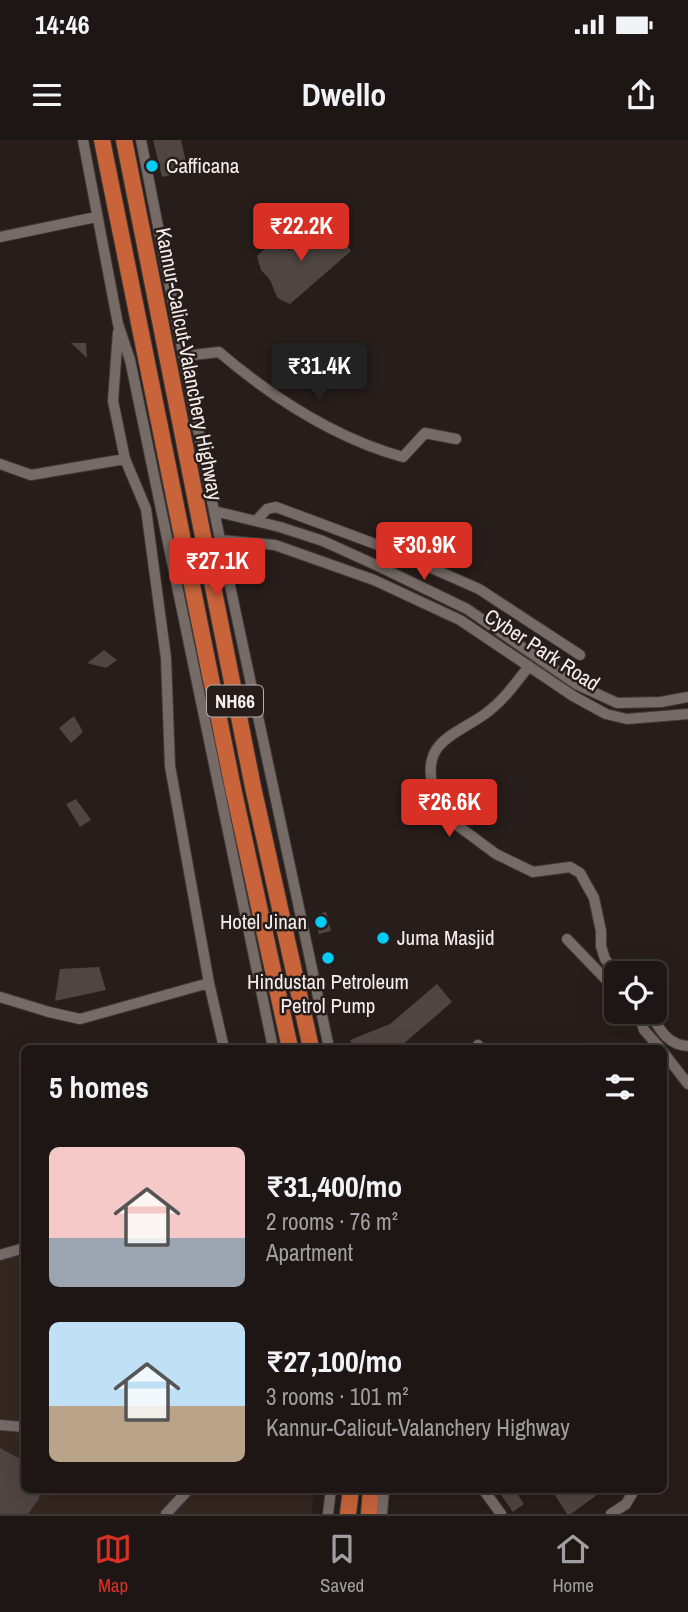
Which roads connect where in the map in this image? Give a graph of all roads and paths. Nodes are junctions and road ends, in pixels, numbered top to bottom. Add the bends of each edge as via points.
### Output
1 (83, 140) edge
2 (102, 140) edge
3 (124, 140) edge
4 (141, 140) edge
5 (96, 217) junction
6 (0, 237) edge
7 (118, 324) junction
8 (184, 356) junction
9 (456, 439) dead end
10 (125, 459) junction
11 (0, 464) edge
12 (214, 512) junction
13 (256, 521) junction
14 (221, 540) junction
15 (580, 655) dead end
16 (529, 666) junction
17 (688, 697) edge
18 (688, 714) edge
19 (567, 939) dead end
20 (607, 961) edge
21 (604, 968) edge
22 (209, 983) junction
23 (0, 997) edge
24 (641, 1024) edge
25 (657, 1024) edge
26 (222, 1045) edge
27 (272, 1045) edge
28 (289, 1045) edge
29 (310, 1045) edge
30 (328, 1045) edge
31 (658, 1045) edge
32 (688, 1046) edge
33 (667, 1057) edge
34 (688, 1084) edge
35 (21, 1249) edge
36 (0, 1255) edge
37 (0, 1425) edge
38 (21, 1427) edge
39 (185, 1493) edge
40 (331, 1493) edge
41 (351, 1493) edge
42 (371, 1493) edge
43 (384, 1493) edge
44 (486, 1493) edge
45 (633, 1493) edge
46 (166, 1514) edge
47 (328, 1514) edge
48 (348, 1514) edge
49 (369, 1514) edge
50 (382, 1514) edge
51 (501, 1514) edge
52 (611, 1514) edge

1 - 5 street
2 - 28 highway, Kannur-Calicut-Valanchery Highway / NH66
3 - 29 highway, Kannur-Calicut-Valanchery Highway / NH66 via 253,787
4 - 8 street
5 - 6 street
5 - 7 street
7 - 10 street via 113,401
7 - 27 street via 130,360
8 - 9 street via 219,352 259,386 376,450 403,457 425,433
8 - 12 street
10 - 11 street via 31,475
10 - 22 street via 146,509 166,658 170,766
12 - 13 street
12 - 14 street
13 - 15 street via 267,509 276,507 386,548 479,589
13 - 17 street via 323,541 467,609 576,684 617,703
14 - 16 street, Cyber Park Road via 275,545 374,580 460,620
14 - 30 street
16 - 18 street, Cyber Park Road via 606,714 627,719
16 - 20 street via 487,713 443,741 432,755 429,770 436,804 442,814 496,854 533,872 570,867 580,873 594,898
19 - 21 street
22 - 23 street via 80,1019
22 - 26 street
24 - 31 street
25 - 32 street via 675,1044
33 - 34 street
35 - 36 street
37 - 38 street
39 - 46 street
40 - 47 street
41 - 48 highway
42 - 49 highway
43 - 50 street
44 - 51 street
45 - 52 street

